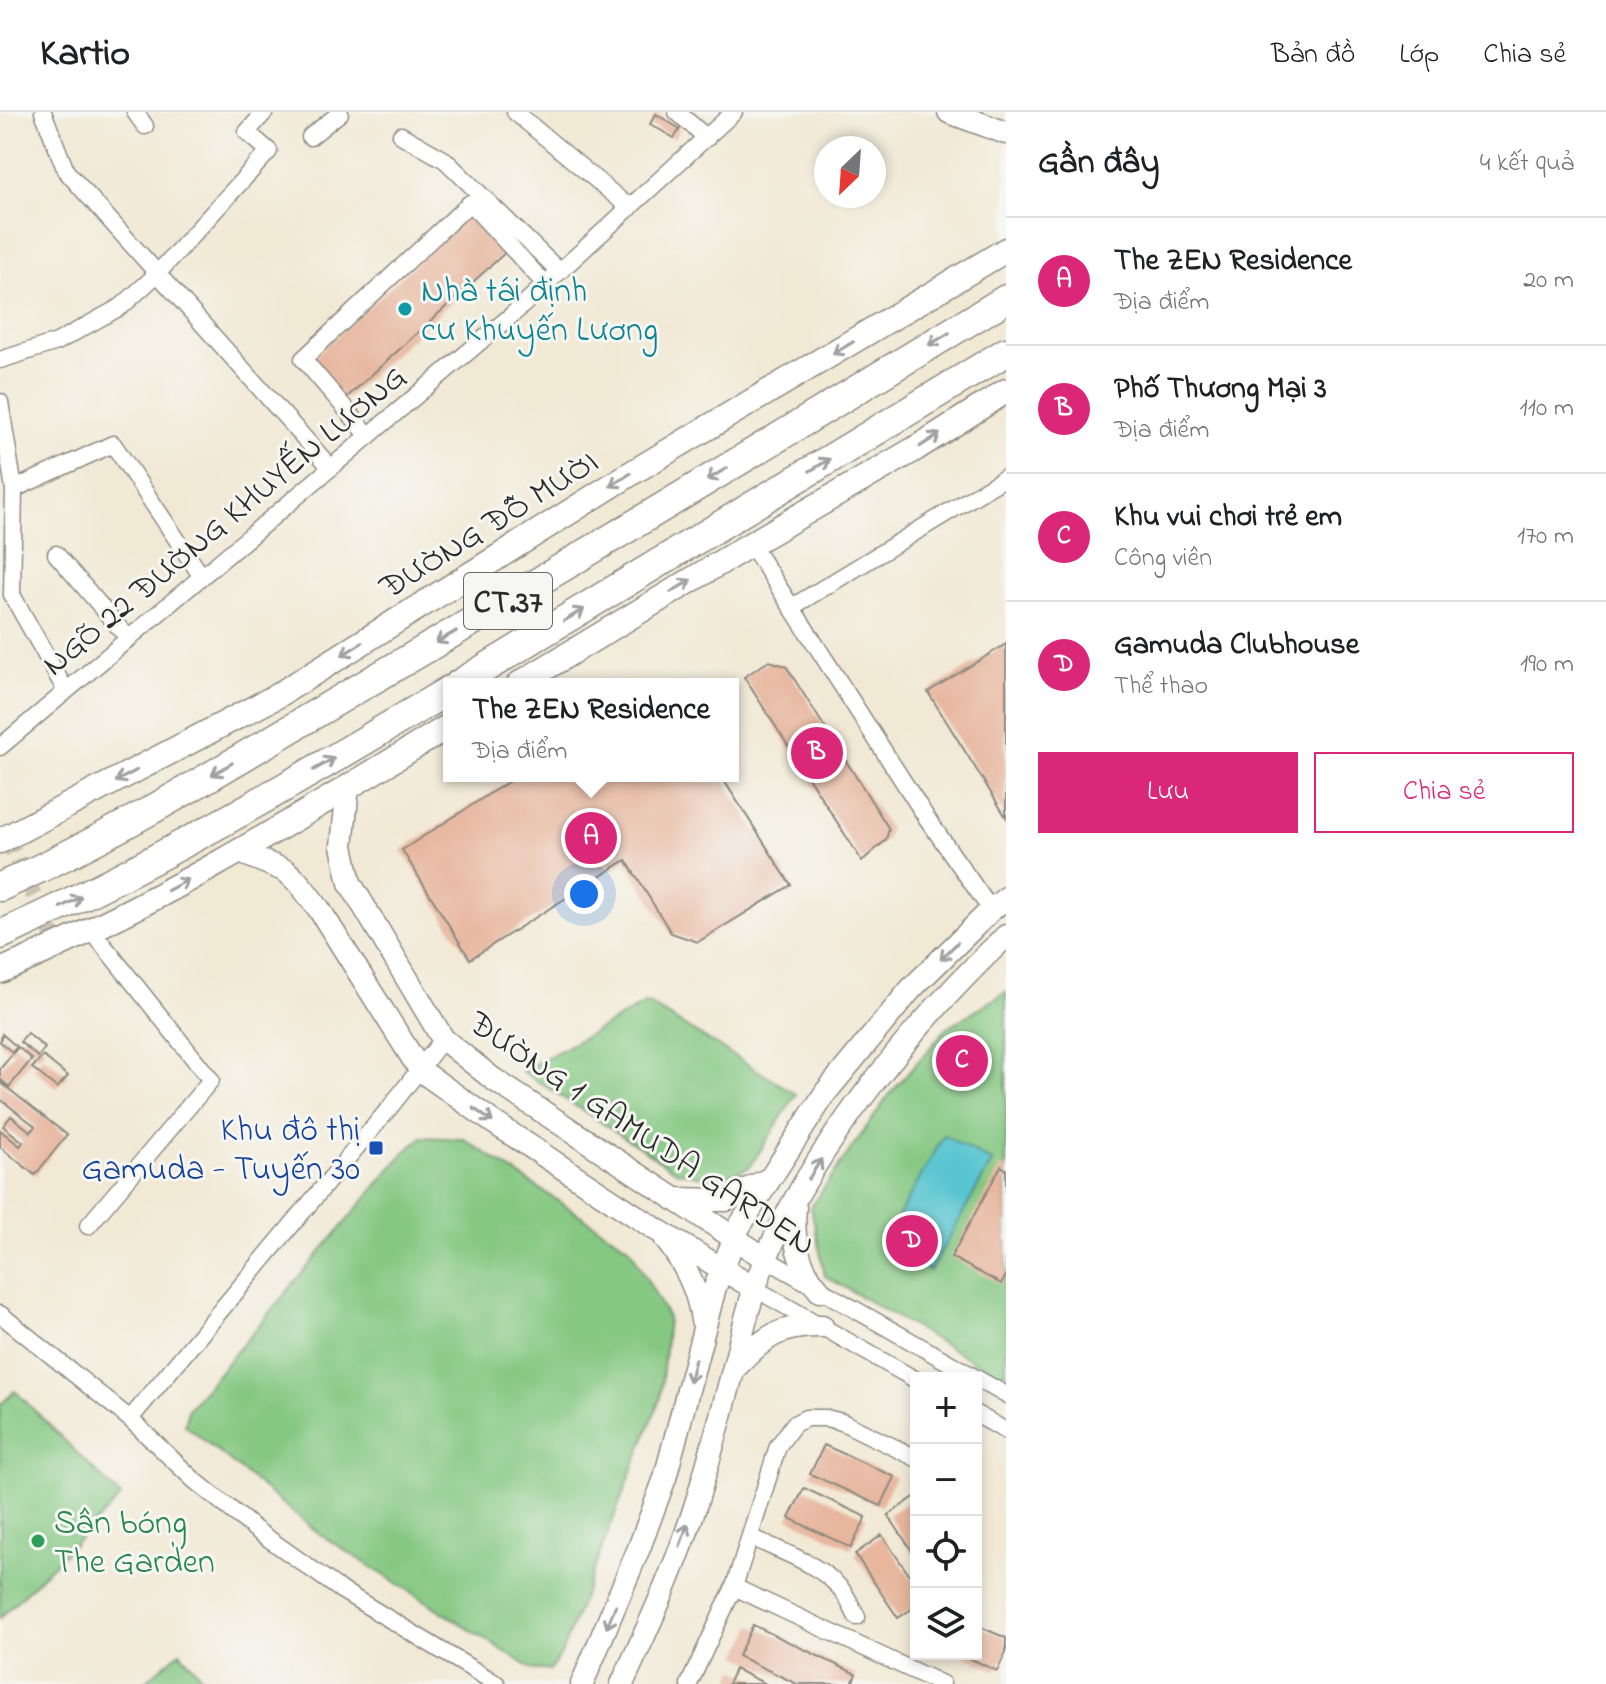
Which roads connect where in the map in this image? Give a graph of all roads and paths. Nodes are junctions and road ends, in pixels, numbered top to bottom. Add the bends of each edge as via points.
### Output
1 (43, 112) edge
2 (265, 112) edge
3 (338, 112) edge
4 (515, 112) edge
5 (677, 112) edge
6 (734, 112) edge
7 (949, 112) edge
8 (1006, 133) edge
9 (401, 135) dead end
10 (310, 137) dead end
11 (707, 138) junction
12 (630, 208) junction
13 (1006, 250) edge
14 (559, 271) junction
15 (156, 275) junction
16 (545, 284) junction
17 (1006, 299) edge
18 (1006, 352) edge
19 (0, 360) edge
20 (1006, 391) edge
21 (0, 402) edge
22 (369, 436) junction
23 (331, 468) junction
24 (1006, 477) edge
25 (14, 489) junction
26 (751, 544) junction
27 (56, 554) dead end
28 (202, 577) junction
29 (6, 595) edge
30 (792, 607) junction
31 (129, 639) junction
32 (469, 678) edge
33 (529, 678) edge
34 (66, 691) junction
35 (443, 694) edge
36 (443, 730) edge
37 (0, 747) edge
38 (348, 787) junction
39 (2, 836) edge
40 (240, 852) junction
41 (0, 887) edge
42 (998, 904) edge
43 (92, 931) junction
44 (1006, 934) edge
45 (0, 935) edge
46 (0, 971) edge
47 (443, 1039) junction
48 (420, 1070) junction
49 (768, 1179) junction
50 (673, 1199) junction
51 (795, 1201) junction
52 (88, 1226) dead end
53 (657, 1230) junction
54 (733, 1239) junction
55 (766, 1259) junction
56 (721, 1269) junction
57 (754, 1288) junction
58 (820, 1291) junction
59 (0, 1314) edge
60 (822, 1326) junction
61 (703, 1327) junction
62 (733, 1370) junction
63 (910, 1377) edge
64 (1006, 1395) edge
65 (982, 1417) edge
66 (130, 1419) junction
67 (1006, 1431) edge
68 (910, 1455) edge
69 (751, 1537) junction
70 (734, 1587) junction
71 (857, 1617) dead end
72 (497, 1684) edge
73 (582, 1684) edge
74 (622, 1684) edge
75 (689, 1684) edge
76 (942, 1684) edge

1 - 15 street via 66,171
2 - 15 street via 247,132 269,151
3 - 10 street
4 - 12 street
5 - 11 street
6 - 11 street, NGÕ 22 ĐƯỜNG KHUYẾN LƯƠNG
7 - 8 street
9 - 14 street via 445,160
11 - 12 street, NGÕ 22 ĐƯỜNG KHUYẾN LƯƠNG
12 - 14 street, NGÕ 22 ĐƯỜNG KHUYẾN LƯƠNG
13 -> 39 main road, ĐƯỜNG ĐỖ MƯỜI via 630,474 277,696
14 - 16 street, NGÕ 22 ĐƯỜNG KHUYẾN LƯƠNG
15 - 19 street via 90,326
15 - 23 street
16 - 22 street, NGÕ 22 ĐƯỜNG KHUYẾN LƯƠNG
16 - 22 street via 470,203 303,359
17 -> 41 highway, CT.37 via 195,785
32 -> 18 highway, CT.37
26 -> 20 main road
21 - 25 street
22 - 23 street, NGÕ 22 ĐƯỜNG KHUYẾN LƯƠNG
23 - 28 street, NGÕ 22 ĐƯỜNG KHUYẾN LƯƠNG
24 - 30 street
25 - 28 street via 113,444
25 - 29 street
26 - 30 street
33 -> 26 main road
27 - 31 street
28 - 31 street, NGÕ 22 ĐƯỜNG KHUYẾN LƯƠNG
29 - 34 street
30 - 42 street via 926,817
31 - 34 street, NGÕ 22 ĐƯỜNG KHUYẾN LƯƠNG
34 - 37 street, NGÕ 22 ĐƯỜNG KHUYẾN LƯƠNG
45 -> 35 highway via 221,824
36 - 38 main road
38 - 40 main road
38 - 47 street, ĐƯỜNG 1 GAMUDA GARDEN via 342,846 350,883
43 -> 40 main road
40 - 48 street, ĐƯỜNG 1 GAMUDA GARDEN via 279,867 299,883
42 - 44 street
42 -> 49 street via 911,989 826,1092
43 - 46 main road
43 - 52 street via 211,1080
51 -> 44 street via 855,1108 936,1007
47 - 48 street
47 - 50 street, ĐƯỜNG 1 GAMUDA GARDEN
48 -> 53 street, ĐƯỜNG 1 GAMUDA GARDEN
48 - 66 street
49 - 50 street via 726,1200
49 - 54 street
50 - 54 street, ĐƯỜNG 1 GAMUDA GARDEN
51 - 55 street
51 - 58 street via 797,1252
53 - 56 street, ĐƯỜNG 1 GAMUDA GARDEN
53 - 61 street via 697,1292
54 - 55 street, ĐƯỜNG 1 GAMUDA GARDEN
54 - 56 street
55 - 57 street
55 - 58 street, ĐƯỜNG 1 GAMUDA GARDEN
56 - 57 street, ĐƯỜNG 1 GAMUDA GARDEN
56 - 61 street
57 - 60 street, ĐƯỜNG 1 GAMUDA GARDEN
57 - 62 street
58 - 64 street, ĐƯỜNG 1 GAMUDA GARDEN
59 - 66 street
60 - 62 street via 771,1335
60 - 63 street, ĐƯỜNG 1 GAMUDA GARDEN
61 -> 73 street via 665,1478
74 -> 62 street via 700,1492
65 - 67 street
66 - 72 street via 194,1480 267,1538 341,1590
68 - 69 street via 842,1422 806,1418 794,1424 778,1446
69 - 70 street
69 - 71 street via 825,1574 843,1591
70 - 75 street
70 - 76 street

